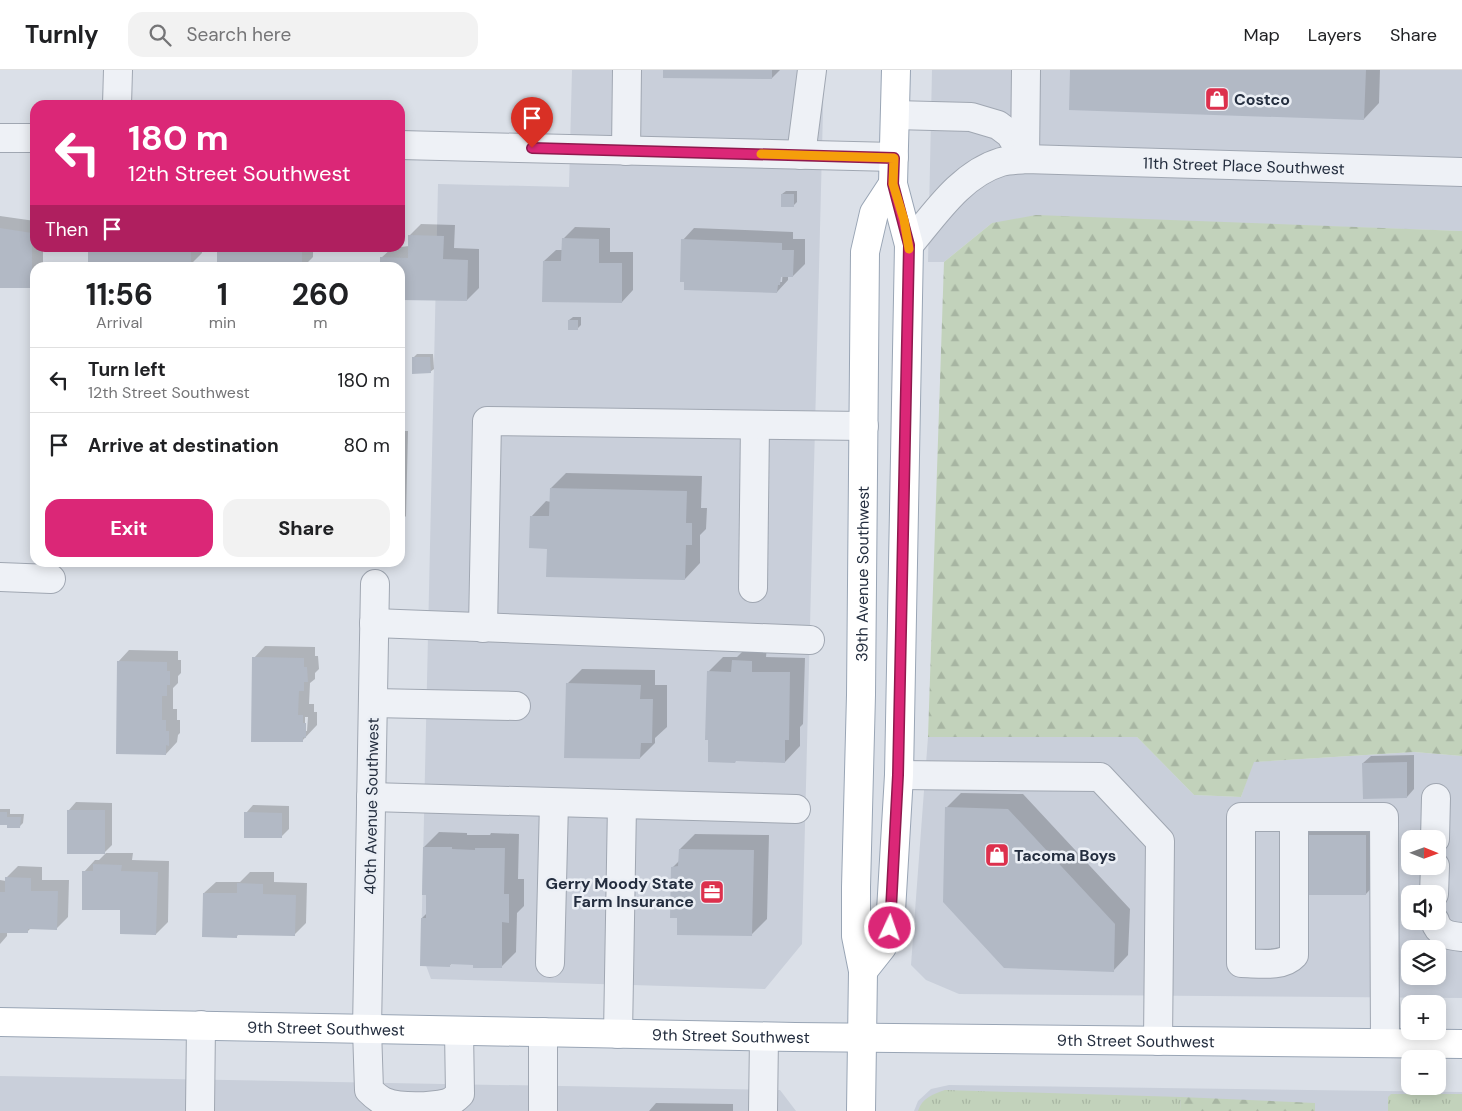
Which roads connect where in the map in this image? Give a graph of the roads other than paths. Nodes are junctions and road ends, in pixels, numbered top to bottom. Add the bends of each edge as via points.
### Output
1 (118, 70) edge
2 (627, 70) edge
3 (812, 70) edge
4 (896, 70) edge
5 (1026, 70) edge
6 (117, 100) edge
7 (895, 115) junction
8 (0, 138) edge
9 (30, 138) edge
10 (405, 145) edge
11 (626, 151) junction
12 (801, 155) junction
13 (1024, 159) junction
14 (893, 171) junction
15 (1462, 172) edge
16 (909, 245) junction
17 (755, 425) junction
18 (864, 426) junction
19 (0, 577) edge
20 (51, 578) dead end
21 (375, 584) dead end
22 (753, 588) dead end
23 (374, 624) junction
24 (483, 628) junction
25 (810, 640) dead end
26 (373, 703) junction
27 (516, 706) dead end
28 (898, 775) junction
29 (371, 797) junction
30 (1436, 798) dead end
31 (554, 803) junction
32 (622, 805) junction
33 (796, 809) dead end
34 (1294, 818) junction
35 (1435, 830) edge
36 (1438, 930) edge
37 (1462, 937) edge
38 (550, 963) dead end
39 (863, 971) junction
40 (0, 1022) edge
41 (201, 1025) junction
42 (367, 1028) junction
43 (460, 1030) junction
44 (543, 1032) junction
45 (618, 1034) junction
46 (764, 1037) junction
47 (862, 1038) junction
48 (1158, 1041) junction
49 (1385, 1043) junction
50 (1462, 1044) edge
51 (369, 1101) edge
52 (460, 1103) edge
53 (200, 1111) edge
54 (543, 1111) edge
55 (763, 1111) edge
56 (861, 1111) edge

1 - 6 street
2 - 11 street
3 - 12 street
4 - 7 main road
5 - 13 street
7 - 13 street via 970,117 998,124 1010,134
7 - 14 main road
8 - 9 street
10 - 11 street
11 - 12 street
12 - 14 street
13 - 15 street, 11th Street Place Southwest
13 - 16 street, 11th Street Place Southwest via 1002,161 982,169 945,202
14 - 16 main road
14 - 18 main road, 39th Avenue Southwest via 874,213 865,252
16 - 28 main road
17 - 18 street
17 - 22 street
17 - 24 street via 487,421
18 - 39 main road, 39th Avenue Southwest via 856,887 856,936
19 - 20 street
21 - 23 street, 40th Avenue Southwest
23 - 24 street
23 - 26 street, 40th Avenue Southwest
24 - 25 street
26 - 27 street
26 - 29 street, 40th Avenue Southwest
28 - 39 main road via 890,928 882,947
28 - 48 street via 1100,777 1160,841
29 - 31 street
29 - 42 street, 40th Avenue Southwest
30 - 35 street
31 - 32 street
31 - 38 street
32 - 33 street
32 - 45 street
34 - 34 street via 1241,818 1241,963 1282,962 1294,956
34 - 49 street via 1384,817
36 - 37 street
39 - 47 main road, 39th Avenue Southwest
40 - 41 main road, 9th Street Southwest
41 - 42 main road, 9th Street Southwest
41 - 53 street
42 - 43 main road, 9th Street Southwest
42 - 51 street, 40th Avenue Southwest
43 - 44 main road, 9th Street Southwest
43 - 52 street
44 - 45 main road, 9th Street Southwest
44 - 54 street
45 - 46 main road, 9th Street Southwest
46 - 47 main road, 9th Street Southwest
46 - 55 street
47 - 48 main road, 9th Street Southwest
47 - 56 main road, 39th Avenue Southwest
48 - 49 main road, 9th Street Southwest
49 - 50 main road, 9th Street Southwest
51 - 52 street via 376,1097 408,1105 434,1105 454,1100

